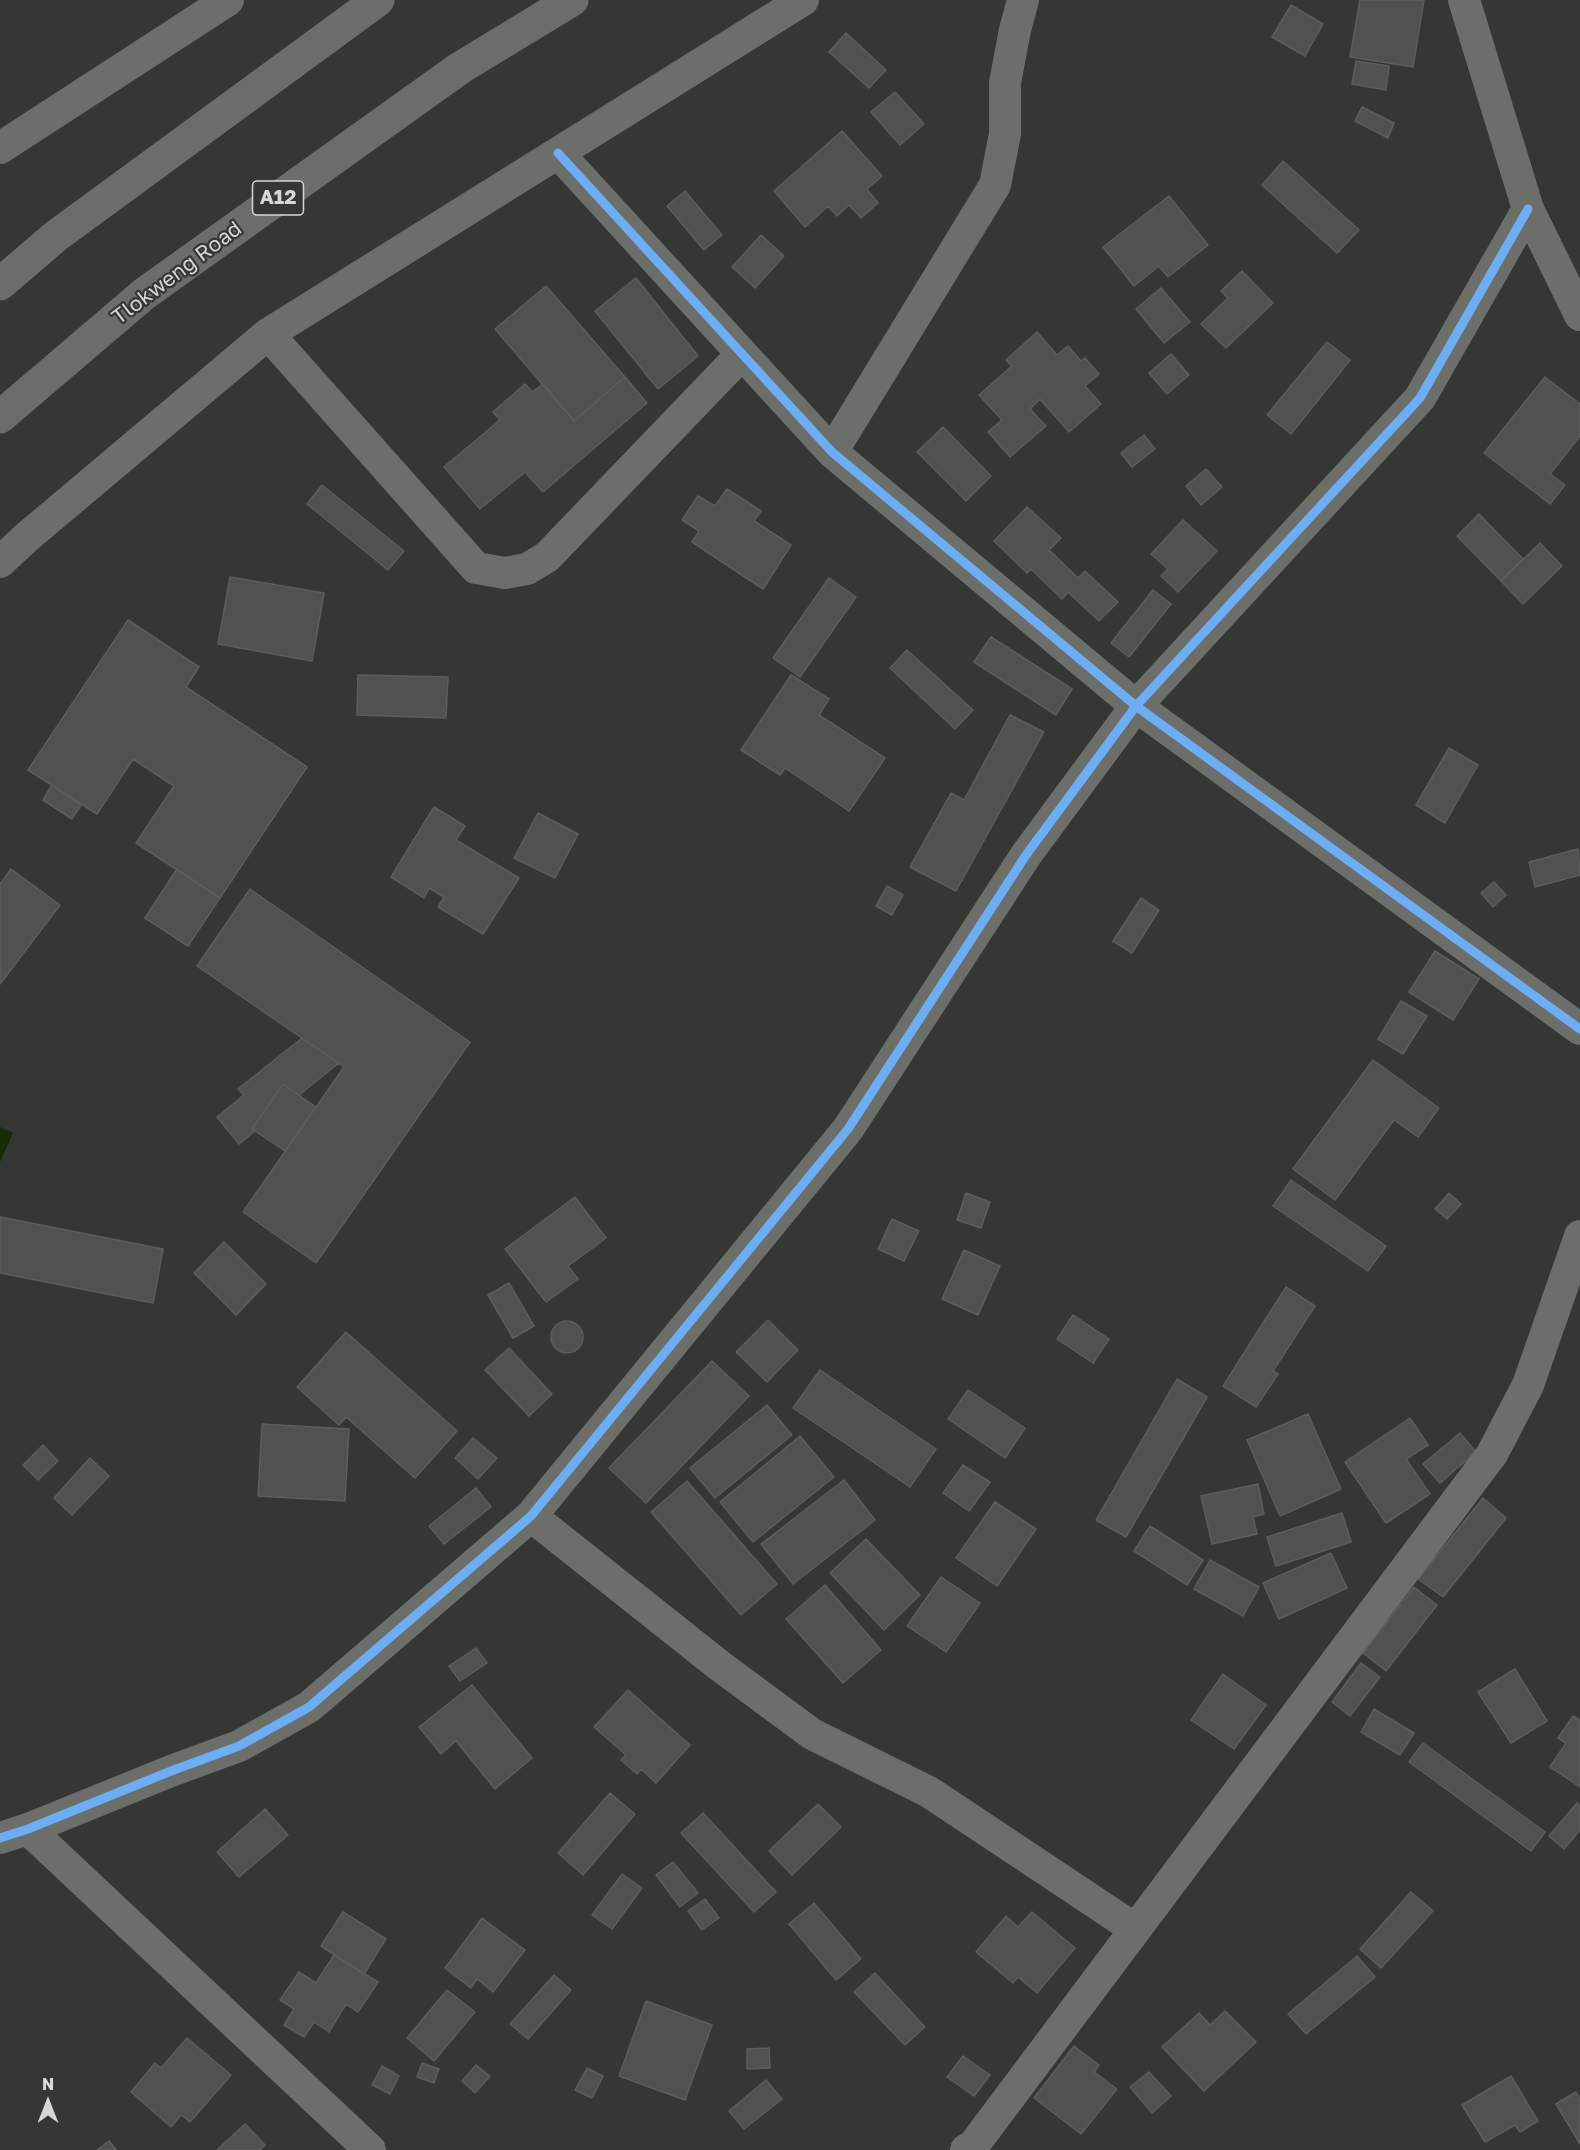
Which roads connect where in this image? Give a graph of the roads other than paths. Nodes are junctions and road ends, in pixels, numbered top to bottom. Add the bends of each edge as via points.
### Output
1 (228, 0) edge
2 (378, 0) edge
3 (572, 0) edge
4 (803, 0) edge
5 (1023, 0) edge
6 (1464, 0) edge
7 (0, 148) edge
8 (558, 153) junction
9 (1528, 209) junction
10 (0, 284) edge
11 (1580, 315) edge
12 (268, 334) junction
13 (742, 354) junction
14 (0, 417) edge
15 (832, 452) junction
16 (0, 562) edge
17 (1136, 706) junction
18 (1580, 1029) edge
19 (1580, 1236) edge
20 (531, 1516) junction
21 (14, 1834) edge
22 (1136, 1929) junction
23 (370, 2150) edge
24 (966, 2150) edge

1 - 7 street
2 - 10 main road via 57,236
3 - 14 main road, Tlokweng Road / A12 via 460,68 144,294
4 - 8 street
5 - 15 street via 1005,83 1005,134 995,185
6 - 9 street
8 - 12 street
8 - 13 street
9 - 11 street
9 - 17 street via 1420,398
12 - 13 street via 477,568 505,573 527,569 547,557
12 - 16 street
13 - 15 street
15 - 17 street
17 - 18 street
17 - 20 street via 1026,855 848,1130
19 - 22 street via 1528,1385 1492,1454
20 - 21 street via 309,1707 239,1746
20 - 22 street via 812,1734 929,1792
21 - 23 street
22 - 24 street via 973,2146

